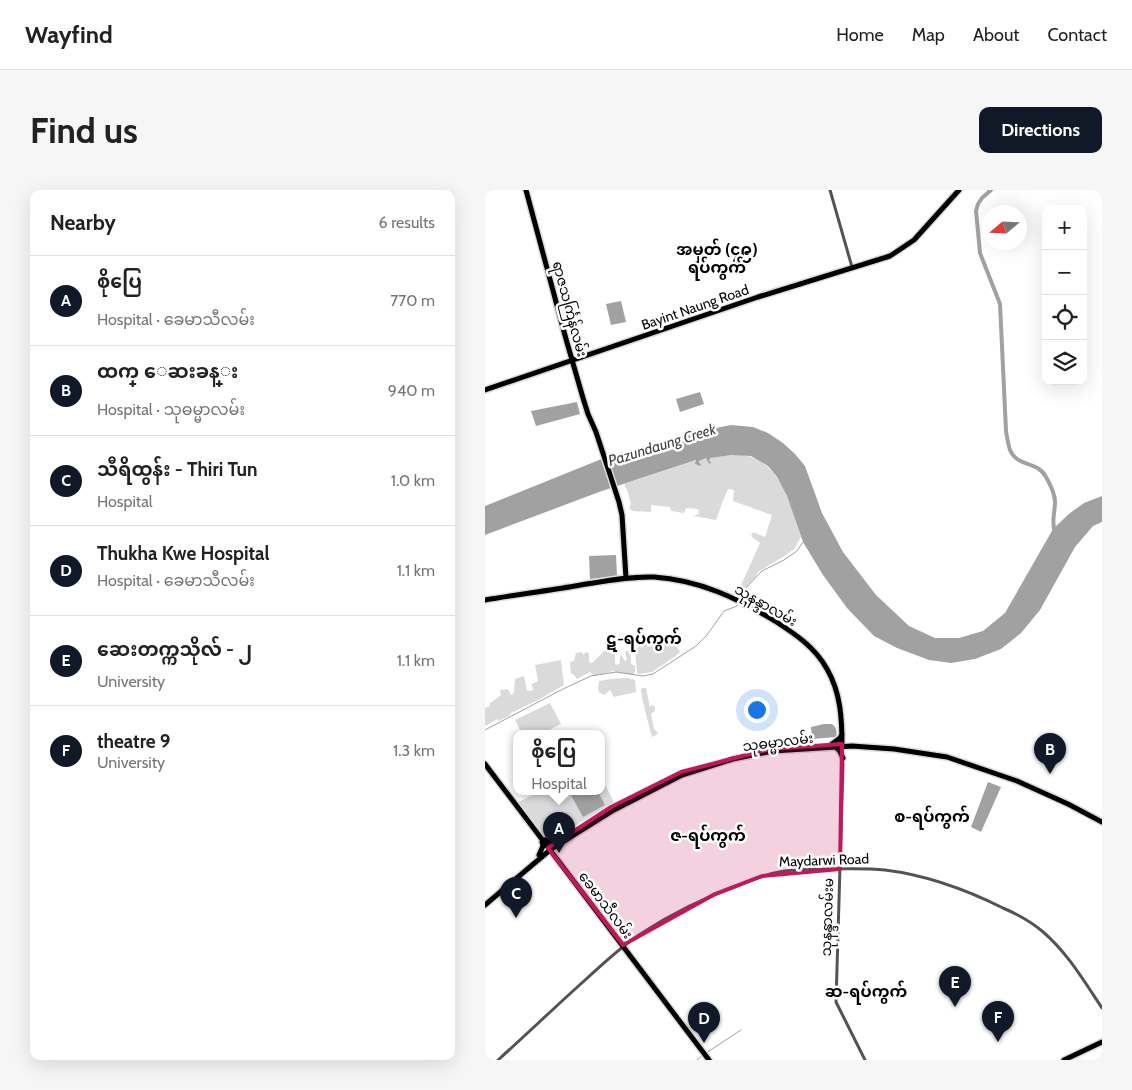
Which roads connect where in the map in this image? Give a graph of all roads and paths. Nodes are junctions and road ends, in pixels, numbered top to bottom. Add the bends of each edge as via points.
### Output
1 (526, 190) edge
2 (831, 190) edge
3 (959, 190) edge
4 (852, 267) junction
5 (572, 360) junction
6 (485, 390) edge
7 (626, 578) junction
8 (485, 600) edge
9 (842, 733) junction
10 (832, 745) junction
11 (842, 745) junction
12 (852, 745) junction
13 (843, 758) junction
14 (485, 764) edge
15 (1102, 820) edge
16 (540, 837) junction
17 (558, 842) junction
18 (549, 849) junction
19 (540, 856) junction
20 (555, 858) junction
21 (839, 869) junction
22 (485, 901) edge
23 (485, 906) edge
24 (623, 946) junction
25 (1102, 1008) edge
26 (1102, 1042) edge
27 (498, 1060) edge
28 (709, 1060) edge
29 (865, 1060) edge
30 (1064, 1060) edge

1 - 5 main road, ရာဇသင်္ကြန်လမ်း
2 - 4 street
3 - 4 main road, Bayint Naung Road via 905,246 890,256
4 - 5 main road, Bayint Naung Road
5 - 6 main road, Bayint Naung Road
5 - 7 main road, ရာဇသင်္ကြန်လမ်း via 622,514
7 - 8 main road, သုနန္ဒာလမ်း
7 - 9 main road, သုနန္ဒာလမ်း via 653,577 700,585 740,600 793,632 824,663 839,699
9 - 10 main road
9 - 11 main road, သုနန္ဒာလမ်း
9 - 12 main road
10 - 11 main road, သုဓမ္မာလမ်း
10 - 13 main road
10 - 17 main road, သုဓမ္မာလမ်း via 770,749 694,767 611,807
11 - 12 main road, သုဓမ္မာလမ်း
11 - 13 street, သုနန္ဒာလမ်းမ
12 - 13 main road
12 - 15 main road, သုဓမ္မာလမ်း via 947,755 1017,781
13 - 21 street, သုနန္ဒာလမ်းမ
14 - 16 main road, ခေမာသီလမ်း
16 - 17 main road via 549,843
16 - 18 main road, ခေမာသီလမ်း
16 - 19 main road via 543,846
17 - 18 main road, သုဓမ္မာလမ်း
17 - 20 main road
18 - 19 main road, သုဓမ္မာလမ်း
18 - 20 main road, ခေမာသီလမ်း
19 - 20 main road
19 - 22 main road, သုဓမ္မာလမ်း
19 - 23 main road, သုဓမ္မာလမ်း
20 - 24 main road, ခေမာသီလမ်း
21 - 24 street, Maydarwi Road via 783,871 762,876 669,917
21 - 25 street, Maydarwi Road via 885,870 936,881 1017,914 1053,941
21 - 29 street, သုနန္ဒာလမ်းမ via 835,1002
24 - 27 street, Maydarwi Road
24 - 28 main road, ခေမာသီလမ်း
26 - 30 main road

